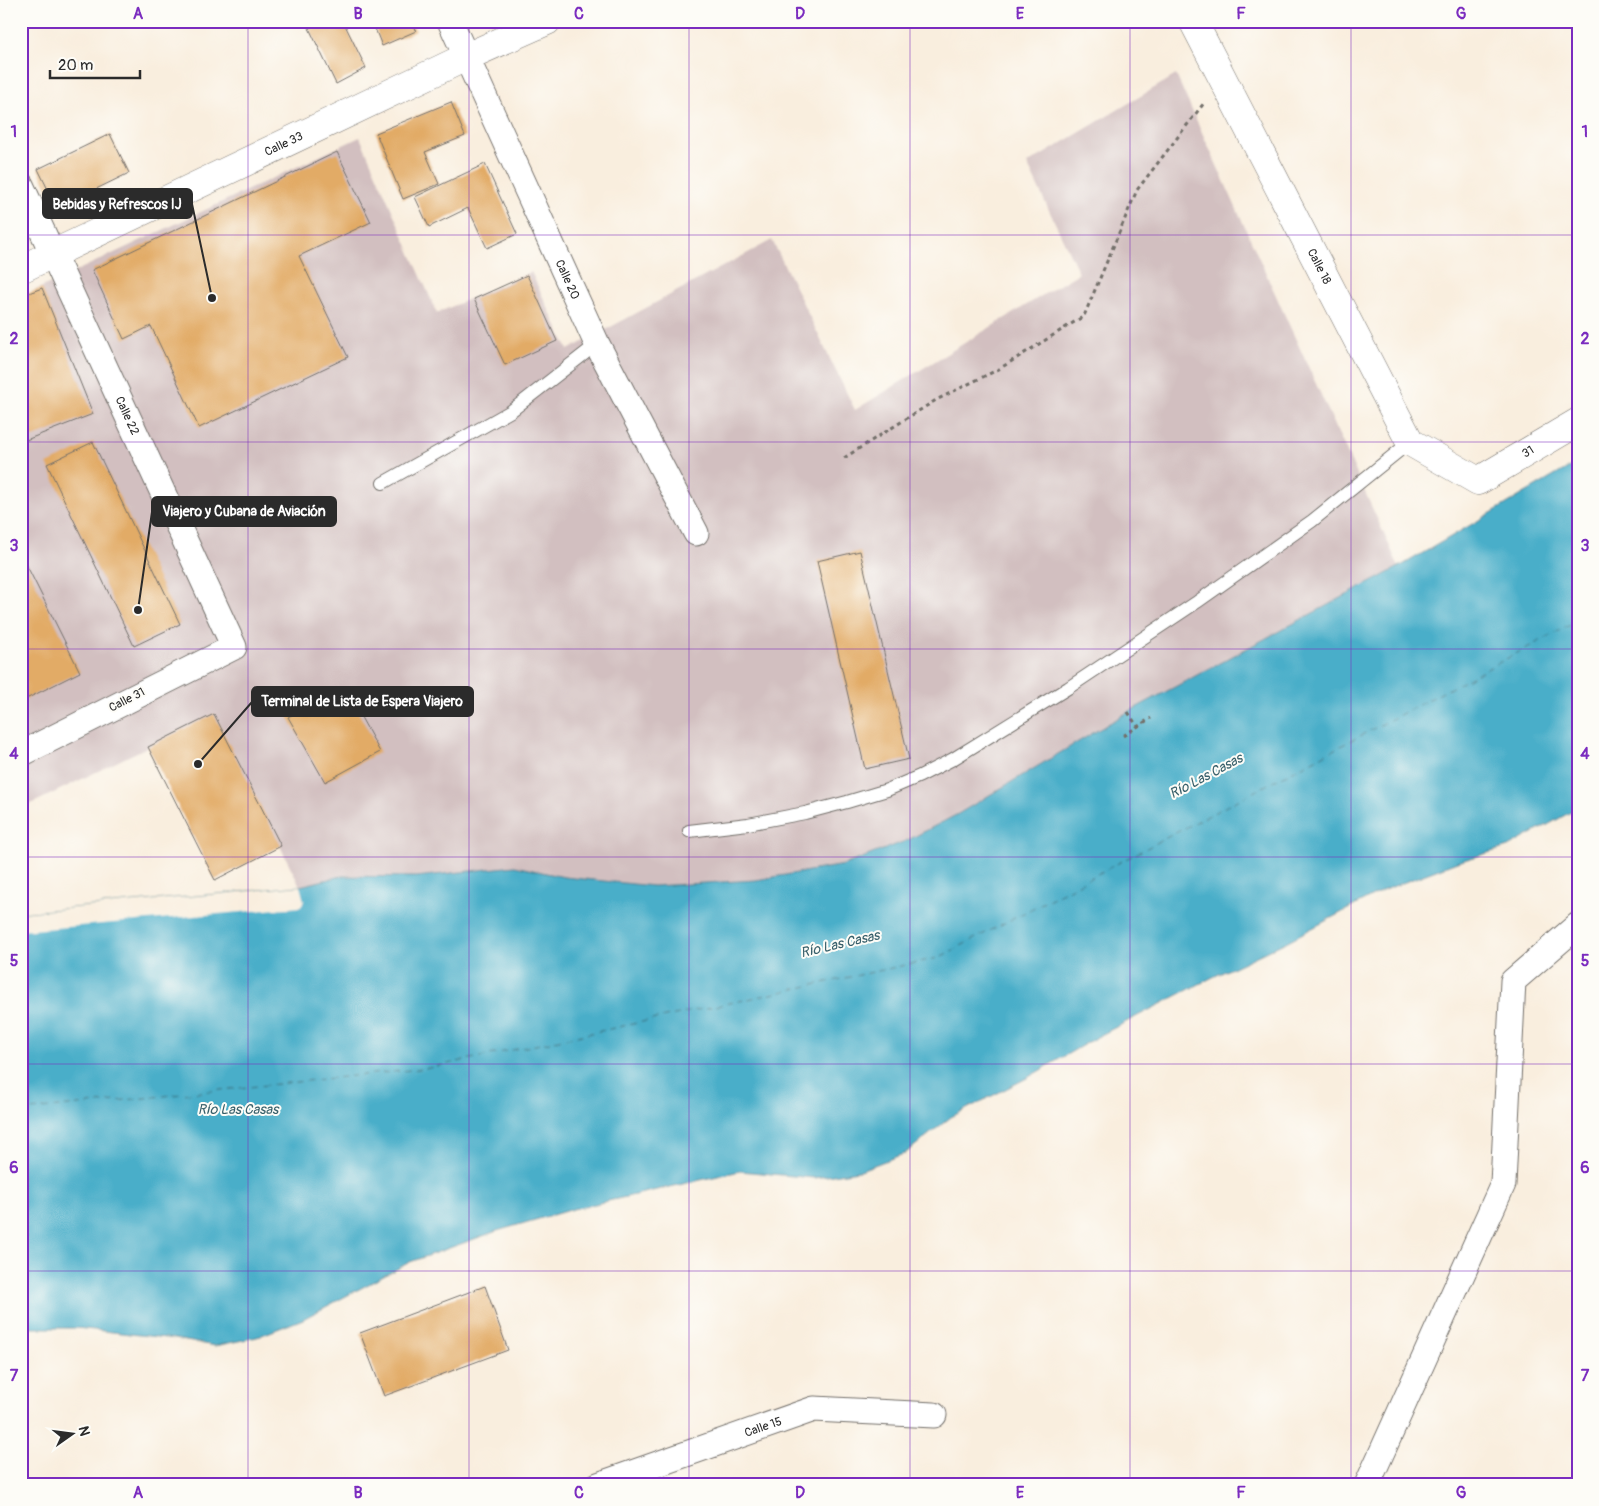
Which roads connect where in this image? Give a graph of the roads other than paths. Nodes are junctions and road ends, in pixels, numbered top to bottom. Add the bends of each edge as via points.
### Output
1 (450, 21) edge
2 (547, 21) edge
3 (1193, 21) edge
4 (466, 57) junction
5 (21, 185) edge
6 (54, 254) junction
7 (21, 269) edge
8 (596, 344) junction
9 (1578, 422) edge
10 (1410, 442) junction
11 (382, 483) dead end
12 (696, 533) dead end
13 (234, 647) joint
14 (21, 754) edge
15 (689, 831) dead end
16 (1578, 925) edge
17 (934, 1415) dead end
18 (601, 1484) edge
19 (1367, 1485) edge

1 - 4 street, Calle 20
2 - 4 street, Calle 33
3 - 10 street, Calle 18
4 - 6 street, Calle 33
4 - 8 street, Calle 20
5 - 6 street, Calle 22
6 - 7 street, Calle 33
6 - 13 street, Calle 22
8 - 11 lane via 511,411
8 - 12 street, Calle 20
9 - 10 street, 31 via 1478,481
10 - 15 lane via 1312,521 1197,602 1068,688 953,759 887,790 847,802 748,824
13 - 14 street, Calle 31
16 - 19 street via 1513,981 1503,1184
17 - 18 street, Calle 15 via 814,1409

